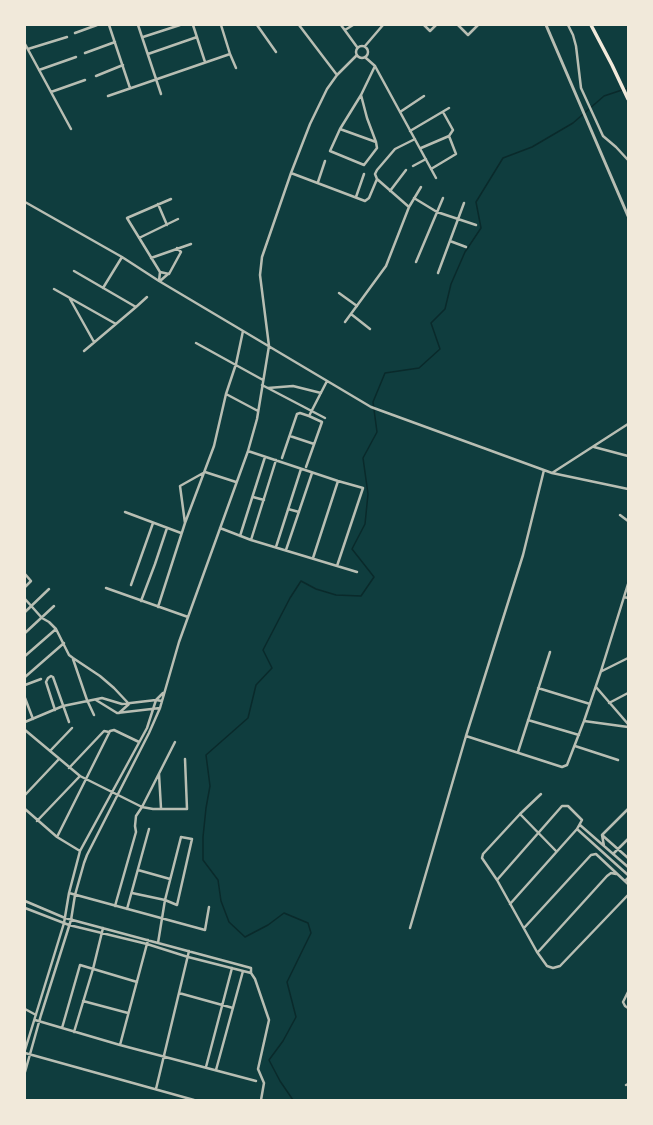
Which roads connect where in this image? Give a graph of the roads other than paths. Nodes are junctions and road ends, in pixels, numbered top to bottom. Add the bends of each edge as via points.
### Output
1 (97, 25) edge
2 (109, 25) edge
3 (138, 25) edge
4 (180, 25) edge
5 (193, 25) edge
6 (221, 25) edge
7 (257, 25) edge
8 (299, 25) edge
9 (341, 25) edge
10 (353, 25) edge
11 (383, 25) edge
12 (424, 25) edge
13 (436, 25) edge
14 (458, 25) edge
15 (478, 25) edge
16 (546, 25) edge
17 (568, 25) edge
18 (592, 25) edge
19 (345, 30) junction
20 (75, 32) dead end
21 (67, 37) dead end
22 (143, 37) junction
23 (197, 37) junction
24 (115, 42) junction
25 (25, 44) edge
26 (365, 46) junction
27 (358, 48) junction
28 (28, 49) junction
29 (276, 52) dead end
30 (85, 53) dead end
31 (148, 54) junction
32 (230, 54) junction
33 (357, 56) junction
34 (76, 57) dead end
35 (366, 58) junction
36 (205, 62) junction
37 (123, 65) junction
38 (375, 66) junction
39 (236, 68) dead end
40 (39, 70) junction
41 (337, 75) junction
42 (96, 76) dead end
43 (157, 79) junction
44 (85, 80) dead end
45 (130, 88) junction
46 (51, 92) junction
47 (161, 94) dead end
48 (361, 94) junction
49 (108, 96) dead end
50 (424, 96) dead end
51 (628, 99) edge
52 (449, 108) dead end
53 (400, 112) junction
54 (443, 112) junction
55 (71, 129) dead end
56 (340, 129) junction
57 (410, 130) junction
58 (449, 136) junction
59 (415, 139) junction
60 (376, 142) junction
61 (420, 148) junction
62 (426, 159) junction
63 (628, 160) edge
64 (325, 161) dead end
65 (413, 166) dead end
66 (431, 169) junction
67 (406, 170) dead end
68 (291, 173) junction
69 (364, 174) dead end
70 (436, 178) dead end
71 (377, 179) junction
72 (318, 182) junction
73 (421, 187) dead end
74 (390, 191) junction
75 (356, 197) junction
76 (414, 198) junction
77 (443, 198) dead end
78 (171, 199) dead end
79 (25, 202) edge
80 (464, 203) dead end
81 (158, 204) junction
82 (409, 207) junction
83 (437, 212) junction
84 (628, 216) edge
85 (178, 220) dead end
86 (459, 220) junction
87 (167, 225) junction
88 (476, 225) dead end
89 (139, 238) junction
90 (450, 241) junction
91 (191, 244) dead end
92 (466, 247) dead end
93 (177, 248) junction
94 (122, 257) junction
95 (151, 258) junction
96 (416, 262) dead end
97 (74, 271) dead end
98 (160, 272) junction
99 (438, 273) dead end
100 (169, 274) junction
101 (159, 281) junction
102 (103, 288) junction
103 (54, 289) dead end
104 (339, 293) dead end
105 (147, 297) dead end
106 (70, 299) junction
107 (356, 306) junction
108 (136, 307) junction
109 (351, 314) junction
110 (345, 322) dead end
111 (116, 324) junction
112 (370, 329) dead end
113 (244, 331) junction
114 (94, 342) junction
115 (196, 343) dead end
116 (269, 346) junction
117 (84, 350) dead end
118 (236, 364) junction
119 (263, 380) junction
120 (327, 380) junction
121 (262, 385) junction
122 (268, 388) junction
123 (321, 393) junction
124 (226, 394) junction
125 (258, 411) junction
126 (312, 411) junction
127 (309, 416) junction
128 (325, 418) dead end
129 (628, 424) edge
130 (290, 436) junction
131 (314, 444) junction
132 (594, 446) junction
133 (248, 451) junction
134 (628, 456) edge
135 (265, 457) junction
136 (282, 458) dead end
137 (276, 460) junction
138 (306, 466) dead end
139 (301, 469) junction
140 (544, 470) junction
141 (205, 472) junction
142 (312, 473) junction
143 (552, 473) junction
144 (338, 481) junction
145 (236, 482) junction
146 (628, 489) edge
147 (253, 497) junction
148 (264, 500) junction
149 (288, 509) junction
150 (125, 512) dead end
151 (299, 512) junction
152 (620, 515) dead end
153 (628, 522) edge
154 (153, 523) junction
155 (185, 523) junction
156 (167, 528) junction
157 (220, 528) junction
158 (182, 533) junction
159 (240, 536) junction
160 (251, 540) junction
161 (276, 547) junction
162 (286, 550) junction
163 (313, 558) junction
164 (337, 566) junction
165 (357, 572) dead end
166 (25, 574) edge
167 (628, 584) edge
168 (131, 585) dead end
169 (25, 587) edge
170 (106, 588) dead end
171 (49, 590) dead end
172 (624, 597) junction
173 (628, 598) edge
174 (25, 600) edge
175 (141, 601) junction
176 (31, 606) junction
177 (54, 606) dead end
178 (158, 607) junction
179 (25, 612) edge
180 (188, 617) junction
181 (42, 618) junction
182 (56, 629) junction
183 (25, 632) edge
184 (64, 643) junction
185 (550, 652) dead end
186 (25, 656) edge
187 (72, 658) junction
188 (628, 658) edge
189 (601, 671) junction
190 (25, 677) edge
191 (41, 679) dead end
192 (25, 685) edge
193 (596, 687) junction
194 (538, 688) junction
195 (164, 693) junction
196 (628, 693) edge
197 (25, 698) edge
198 (96, 699) junction
199 (87, 700) junction
200 (156, 700) junction
201 (162, 701) junction
202 (609, 703) junction
203 (129, 704) junction
204 (590, 704) junction
205 (63, 706) junction
206 (154, 708) junction
207 (160, 708) junction
208 (55, 710) junction
209 (119, 713) junction
210 (94, 715) dead end
211 (33, 719) junction
212 (528, 720) junction
213 (584, 721) junction
214 (25, 722) edge
215 (69, 722) dead end
216 (628, 724) edge
217 (628, 727) edge
218 (72, 728) dead end
219 (25, 730) edge
220 (109, 732) junction
221 (579, 735) junction
222 (466, 736) junction
223 (139, 742) junction
224 (175, 742) dead end
225 (575, 746) junction
226 (50, 751) junction
227 (518, 752) junction
228 (185, 758) dead end
229 (59, 759) junction
230 (618, 760) dead end
231 (69, 768) junction
232 (159, 773) junction
233 (80, 776) junction
234 (85, 779) junction
235 (111, 792) junction
236 (541, 794) dead end
237 (117, 795) junction
238 (25, 796) edge
239 (142, 807) junction
240 (161, 808) junction
241 (25, 810) edge
242 (628, 810) edge
243 (520, 814) junction
244 (582, 820) junction
245 (37, 821) junction
246 (580, 825) junction
247 (148, 829) dead end
248 (577, 829) junction
249 (585, 830) junction
250 (538, 833) junction
251 (602, 834) junction
252 (57, 837) junction
253 (628, 839) edge
254 (605, 847) junction
255 (618, 850) junction
256 (80, 851) junction
257 (556, 851) junction
258 (613, 854) junction
259 (610, 858) junction
260 (628, 858) edge
261 (628, 868) edge
262 (138, 870) junction
263 (617, 874) junction
264 (628, 876) edge
265 (170, 879) junction
266 (496, 880) junction
267 (625, 881) junction
268 (628, 884) edge
269 (69, 893) junction
270 (132, 893) junction
271 (75, 895) junction
272 (628, 895) edge
273 (165, 900) junction
274 (25, 901) edge
275 (510, 904) junction
276 (115, 906) junction
277 (209, 907) dead end
278 (25, 908) edge
279 (127, 909) junction
280 (65, 918) junction
281 (162, 919) junction
282 (71, 920) junction
283 (64, 923) junction
284 (69, 925) junction
285 (103, 928) junction
286 (410, 928) dead end
287 (524, 928) junction
288 (102, 933) junction
289 (148, 940) junction
290 (158, 943) junction
291 (147, 944) junction
292 (189, 951) junction
293 (538, 952) junction
294 (188, 957) junction
295 (232, 968) junction
296 (93, 969) junction
297 (243, 971) junction
298 (250, 973) junction
299 (137, 982) junction
300 (628, 992) edge
301 (179, 993) junction
302 (84, 1001) junction
303 (222, 1005) junction
304 (233, 1008) junction
305 (628, 1008) edge
306 (25, 1009) edge
307 (128, 1013) junction
308 (36, 1014) junction
309 (35, 1020) junction
310 (39, 1022) junction
311 (62, 1028) junction
312 (74, 1032) junction
313 (120, 1045) junction
314 (25, 1052) edge
315 (30, 1055) junction
316 (164, 1057) junction
317 (206, 1067) junction
318 (216, 1070) junction
319 (25, 1072) edge
320 (256, 1081) dead end
321 (156, 1089) junction
322 (194, 1100) edge
323 (261, 1100) edge

1 - 20 street
2 - 24 street
3 - 22 street
4 - 22 street
5 - 23 street
6 - 32 street
7 - 29 street
8 - 41 street
9 - 19 street
10 - 19 street
11 - 26 street
12 - 13 street via 430,31
14 - 15 street via 468,35
16 - 84 street
17 - 63 street via 576,46 581,88 602,136
18 - 51 main road
19 - 27 street
21 - 28 street
22 - 31 street
23 - 31 street
23 - 36 street
24 - 30 street
24 - 37 street
25 - 28 street
26 - 27 street
26 - 35 street via 369,52
27 - 33 street
28 - 40 street
31 - 43 street
32 - 36 street
32 - 39 street
33 - 35 street
33 - 41 street
34 - 40 street
35 - 38 street
36 - 43 street
37 - 42 street
37 - 45 street
38 - 48 street
38 - 53 street
40 - 46 street
41 - 68 street via 327,89 310,124
43 - 45 street
43 - 47 street
44 - 46 street
45 - 49 street
46 - 55 street
48 - 56 street
48 - 60 street
50 - 53 street
52 - 54 street
53 - 57 street
54 - 57 street
54 - 58 street via 453,130
56 - 60 street
56 - 60 street via 330,151 364,165 376,148
57 - 59 street
58 - 61 street
58 - 66 street via 456,154
59 - 61 street
59 - 71 street via 396,149 377,170
61 - 62 street
62 - 65 street
62 - 66 street
64 - 72 street
66 - 70 street
67 - 74 street
68 - 72 street
68 - 116 street via 262,257 260,275
69 - 75 street
71 - 74 street
71 - 75 street via 369,198 365,201
72 - 75 street
73 - 76 street
74 - 82 street
76 - 82 street
76 - 83 street
77 - 83 street
78 - 81 street
79 - 94 street
80 - 86 street
81 - 87 street
81 - 89 street via 127,218
82 - 107 street via 388,263
83 - 86 street
83 - 96 street
85 - 87 street
86 - 88 street
86 - 90 street
87 - 89 street
89 - 95 street
90 - 92 street
90 - 99 street
91 - 93 street
93 - 95 street
93 - 100 street via 181,252
94 - 101 street
94 - 102 street
95 - 98 street
97 - 102 street
98 - 100 street
98 - 101 street
100 - 101 street
101 - 113 street
102 - 108 street
103 - 106 street
104 - 107 street
105 - 108 street
106 - 111 street
106 - 114 street
107 - 109 street
108 - 111 street
109 - 110 street
109 - 112 street
111 - 114 street
113 - 116 street
113 - 118 street
114 - 117 street
115 - 118 street
116 - 119 street
116 - 120 street
118 - 119 street
118 - 124 street
119 - 121 street
120 - 123 street
120 - 140 street via 371,407
121 - 122 street
121 - 125 street
122 - 123 street via 293,386
122 - 126 street
123 - 126 street
124 - 125 street
124 - 141 street
125 - 133 street
126 - 127 street
126 - 128 street
127 - 130 street via 298,413
127 - 131 street via 322,422
129 - 132 street
130 - 131 street
130 - 136 street
131 - 138 street
132 - 134 street
132 - 143 street
133 - 135 street
133 - 145 street
135 - 137 street
135 - 147 street
137 - 139 street
137 - 148 street
139 - 142 street
139 - 149 street
140 - 143 street
140 - 222 street via 522,555
141 - 145 street
141 - 155 street
141 - 155 street via 180,486
142 - 144 street
142 - 151 street
143 - 146 street
144 - 163 street
144 - 164 street via 362,488
145 - 157 street
147 - 148 street
147 - 159 street
148 - 160 street
149 - 151 street
149 - 161 street
150 - 154 street
151 - 162 street
152 - 153 street
154 - 156 street
154 - 168 street
155 - 158 street
156 - 158 street
156 - 175 street
157 - 159 street
157 - 180 street
158 - 178 street
159 - 160 street
160 - 161 street
161 - 162 street
162 - 163 street
163 - 164 street
164 - 165 street
166 - 169 street via 32,581
167 - 172 street
170 - 175 street
171 - 176 street
172 - 173 street
172 - 189 street
174 - 176 street
175 - 178 street
176 - 179 street
176 - 181 street
177 - 181 street
178 - 180 street
180 - 195 street via 178,642
181 - 182 street
181 - 183 street
182 - 184 street
182 - 186 street
184 - 187 street
184 - 190 street
185 - 194 street
187 - 199 street
187 - 203 street via 100,676
188 - 189 street
189 - 193 street
191 - 192 street
193 - 202 street
193 - 204 street
194 - 204 street
194 - 212 street
195 - 200 street
195 - 201 street
196 - 202 street
197 - 211 street
198 - 199 street
198 - 203 street via 105,698 120,704
198 - 209 street
199 - 205 street
199 - 210 street
200 - 201 street
200 - 203 street
200 - 206 street
201 - 207 street
202 - 216 street
203 - 209 street
204 - 213 street
205 - 208 street
205 - 208 street via 51,676 46,682
205 - 215 street
206 - 207 street
206 - 209 street
206 - 223 street
207 - 237 street
208 - 211 street
211 - 214 street
212 - 221 street
212 - 227 street
213 - 217 street
213 - 221 street
218 - 226 street
219 - 226 street
220 - 223 street via 114,730
220 - 231 street via 104,731
220 - 234 street
221 - 225 street
222 - 227 street
222 - 286 street
223 - 235 street
224 - 232 street
225 - 227 street via 569,763 562,767
225 - 230 street
226 - 229 street
228 - 240 street via 187,809
229 - 231 street
229 - 238 street
231 - 233 street
232 - 239 street
232 - 240 street
233 - 234 street
233 - 245 street
234 - 235 street
234 - 252 street
235 - 237 street
235 - 256 street
236 - 243 street
237 - 239 street
237 - 271 street via 87,855
239 - 240 street
239 - 276 street via 136,816 136,832
241 - 245 street
242 - 251 street
243 - 250 street
243 - 266 street via 483,854 482,858
244 - 246 street
244 - 249 street
244 - 250 street via 568,806 562,806
245 - 252 street
246 - 248 street
246 - 249 street
247 - 262 street
248 - 257 street
248 - 259 street
249 - 254 street
250 - 257 street
250 - 266 street
251 - 254 street
251 - 255 street
252 - 256 street
253 - 255 street
254 - 258 street
255 - 258 street
255 - 260 street
256 - 269 street
257 - 275 street
258 - 259 street
258 - 261 street
259 - 264 street
262 - 265 street
262 - 270 street
263 - 267 street
263 - 287 street via 596,854 591,855
263 - 293 street via 607,876
264 - 267 street
265 - 273 street
265 - 273 street via 181,837 192,839 178,905
266 - 275 street
267 - 268 street
269 - 271 street
269 - 280 street
270 - 273 street
270 - 279 street
271 - 276 street
271 - 282 street
272 - 293 street via 560,966 547,966
273 - 281 street
274 - 280 street
275 - 287 street
276 - 279 street
277 - 281 street via 205,930
278 - 283 street
279 - 281 street
280 - 282 street
280 - 283 street
281 - 290 street
282 - 284 street
282 - 285 street
283 - 284 street
283 - 308 street
284 - 288 street
284 - 310 street
285 - 288 street
285 - 289 street
287 - 293 street
288 - 291 street
288 - 296 street
289 - 290 street
289 - 291 street
290 - 292 street
291 - 294 street
291 - 299 street
292 - 294 street
292 - 298 street via 252,968
294 - 295 street
294 - 301 street
295 - 297 street
295 - 303 street
296 - 299 street
296 - 302 street
296 - 311 street via 80,965
297 - 298 street
297 - 304 street
298 - 323 street via 255,978 269,1020 258,1069 264,1083
299 - 307 street
300 - 305 street via 623,1002
301 - 303 street
301 - 316 street
302 - 307 street
302 - 312 street
303 - 304 street
303 - 317 street
304 - 318 street
306 - 308 street
307 - 313 street
308 - 309 street
309 - 310 street
309 - 314 street
310 - 311 street
310 - 315 street
311 - 312 street
312 - 313 street
313 - 316 street
314 - 315 street
315 - 319 street
315 - 321 street
316 - 317 street
316 - 321 street
317 - 318 street
318 - 320 street
321 - 322 street

